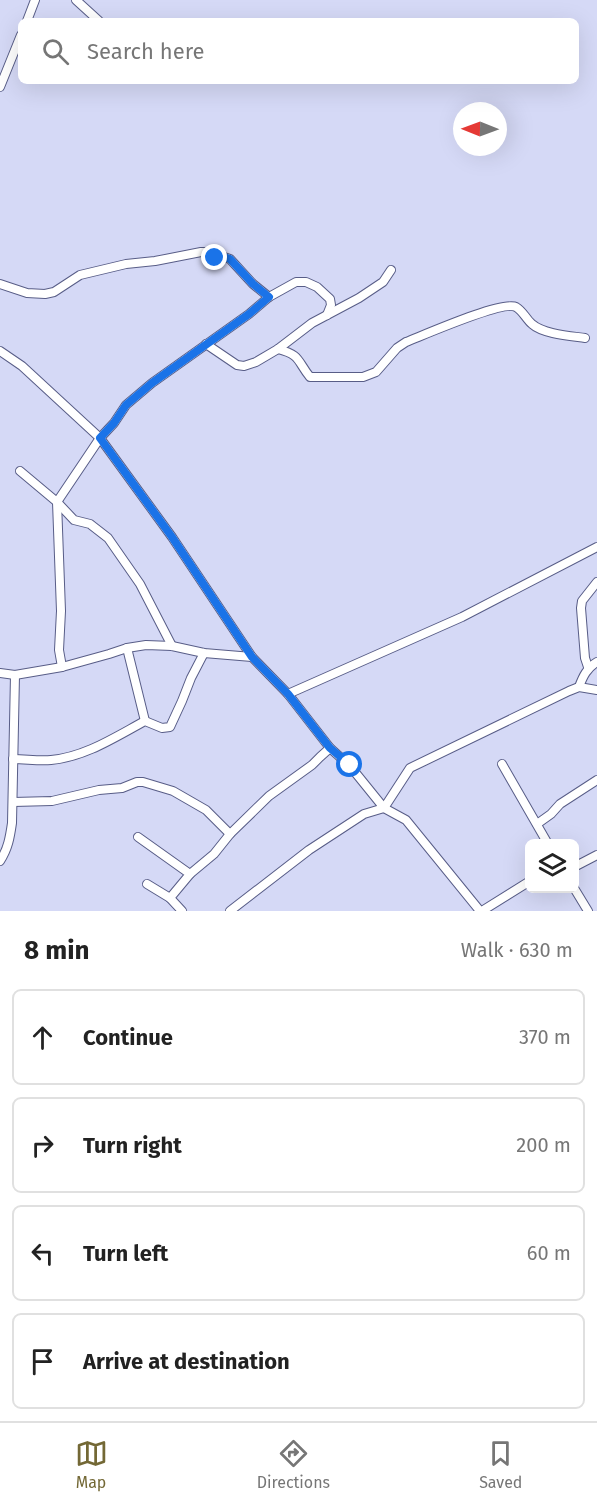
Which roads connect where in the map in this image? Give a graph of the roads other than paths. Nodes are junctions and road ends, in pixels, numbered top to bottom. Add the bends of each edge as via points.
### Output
1 (35, 0) edge
2 (76, 0) edge
3 (28, 18) edge
4 (96, 18) edge
5 (18, 42) edge
6 (0, 87) edge
7 (391, 270) dead end
8 (0, 284) edge
9 (269, 297) junction
10 (327, 315) junction
11 (585, 338) dead end
12 (206, 344) junction
13 (278, 349) junction
14 (0, 351) edge
15 (100, 438) junction
16 (21, 471) dead end
17 (57, 502) junction
18 (597, 547) edge
19 (597, 582) edge
20 (172, 645) junction
21 (127, 648) junction
22 (204, 653) junction
23 (252, 657) junction
24 (597, 662) edge
25 (62, 667) junction
26 (588, 667) junction
27 (0, 673) edge
28 (15, 675) junction
29 (579, 687) junction
30 (597, 690) edge
31 (288, 694) junction
32 (145, 721) junction
33 (330, 748) junction
34 (13, 759) junction
35 (502, 764) dead end
36 (597, 780) edge
37 (13, 802) junction
38 (384, 808) junction
39 (537, 824) junction
40 (230, 834) junction
41 (138, 837) dead end
42 (546, 839) edge
43 (597, 855) edge
44 (0, 861) edge
45 (579, 864) edge
46 (190, 874) junction
47 (147, 884) dead end
48 (525, 884) edge
49 (577, 893) edge
50 (170, 898) junction
51 (182, 911) edge
52 (230, 911) edge
53 (481, 911) edge
54 (588, 911) edge

1 - 3 street
2 - 4 street
5 - 6 street
7 - 10 street via 382,282
8 - 9 street via 45,294 80,274 201,252 227,257
9 - 10 street via 296,282 306,282 317,286 330,299
9 - 12 street
10 - 13 street
11 - 13 street via 533,326 510,305 484,311 406,342 376,372 363,377 310,377 297,356
12 - 13 street via 244,366
12 - 15 street via 126,405
14 - 15 street via 22,366
15 - 17 street
15 - 23 street
16 - 17 street
17 - 20 street via 74,520 90,524 108,538 140,584
17 - 25 street
18 - 31 street via 462,617
19 - 26 street via 581,608
20 - 21 street
20 - 22 street
21 - 25 street
21 - 32 street
22 - 23 street
22 - 32 street via 171,725 162,728
23 - 31 street
24 - 26 street
25 - 28 street
26 - 29 street
27 - 28 street
28 - 34 street
29 - 30 street
29 - 38 street via 410,768
31 - 33 street
32 - 34 street via 77,754 49,760
33 - 38 street via 350,765
33 - 40 street via 269,796
34 - 37 street
35 - 39 street
36 - 39 street
37 - 40 street via 52,801 143,782 173,790 206,810
37 - 44 street via 9,843
38 - 52 street via 364,814 309,850
38 - 53 street via 406,820
39 - 42 street
40 - 46 street
41 - 46 street
43 - 45 street
46 - 50 street
47 - 50 street
48 - 53 street
49 - 54 street
50 - 51 street

